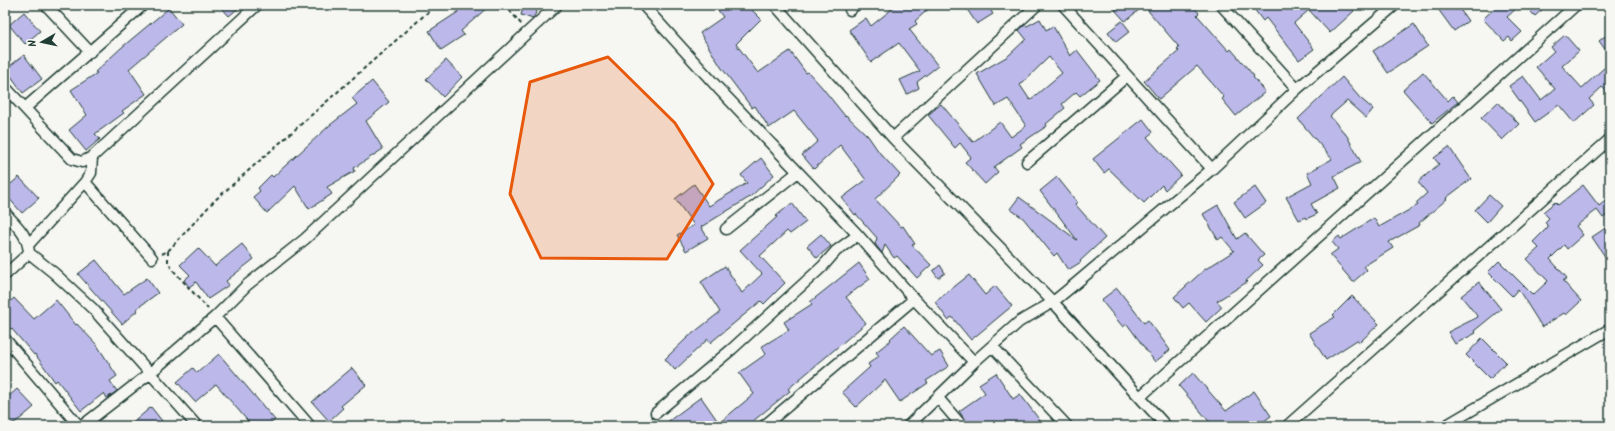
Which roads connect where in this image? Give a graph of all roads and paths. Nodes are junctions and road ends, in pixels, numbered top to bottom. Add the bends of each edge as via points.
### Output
1 (46, 5) edge
2 (143, 5) edge
3 (257, 5) edge
4 (436, 5) edge
5 (505, 5) edge
6 (557, 5) edge
7 (643, 5) edge
8 (775, 5) edge
9 (1037, 5) edge
10 (1063, 5) edge
11 (1222, 5) edge
12 (1576, 5) edge
13 (1389, 7) edge
14 (528, 32) junction
15 (90, 52) junction
16 (1127, 76) junction
17 (5, 87) edge
18 (1297, 89) junction
19 (25, 108) junction
20 (893, 138) junction
21 (1610, 139) edge
22 (92, 157) junction
23 (1027, 162) dead end
24 (1212, 169) junction
25 (798, 172) junction
26 (85, 182) junction
27 (5, 214) edge
28 (726, 229) dead end
29 (858, 235) junction
30 (29, 248) junction
31 (152, 258) dead end
32 (5, 275) edge
33 (914, 299) junction
34 (1053, 302) junction
35 (215, 317) junction
36 (1610, 329) edge
37 (5, 339) edge
38 (992, 346) junction
39 (974, 362) junction
40 (149, 374) junction
41 (1140, 397) junction
42 (938, 398) junction
43 (656, 413) dead end
44 (79, 426) edge
45 (82, 426) edge
46 (197, 426) edge
47 (310, 426) edge
48 (764, 426) edge
49 (908, 426) edge
50 (962, 426) edge
51 (1066, 426) edge
52 (1166, 426) edge
53 (1288, 426) edge
54 (1445, 426) edge

1 - 15 street
2 - 15 street
3 - 22 street
4 - 35 path via 214,201 168,251 168,262 172,269
5 - 14 path
6 - 14 street
7 - 25 street
8 - 20 street
9 - 20 street
10 - 16 street
11 - 18 street
12 - 41 street
13 - 18 street
14 - 35 street via 305,239 247,285
15 - 19 street
16 - 23 street
16 - 24 street
17 - 19 street
18 - 24 street
19 - 22 street via 72,159 82,162
20 - 34 street
21 - 53 street
22 - 26 street via 91,172
24 - 34 street
25 - 28 street
25 - 29 street
26 - 30 street
26 - 31 street
27 - 30 street via 25,235
29 - 33 street
29 - 43 street via 836,252 732,349
30 - 32 street
30 - 40 street via 93,309
33 - 39 street
33 - 48 street
34 - 38 street via 1019,322
34 - 41 street
35 - 40 street
35 - 47 street
36 - 54 street
37 - 44 street
38 - 39 street
38 - 51 street
39 - 42 street
40 - 45 street
40 - 46 street
41 - 52 street
42 - 49 street
42 - 50 street

